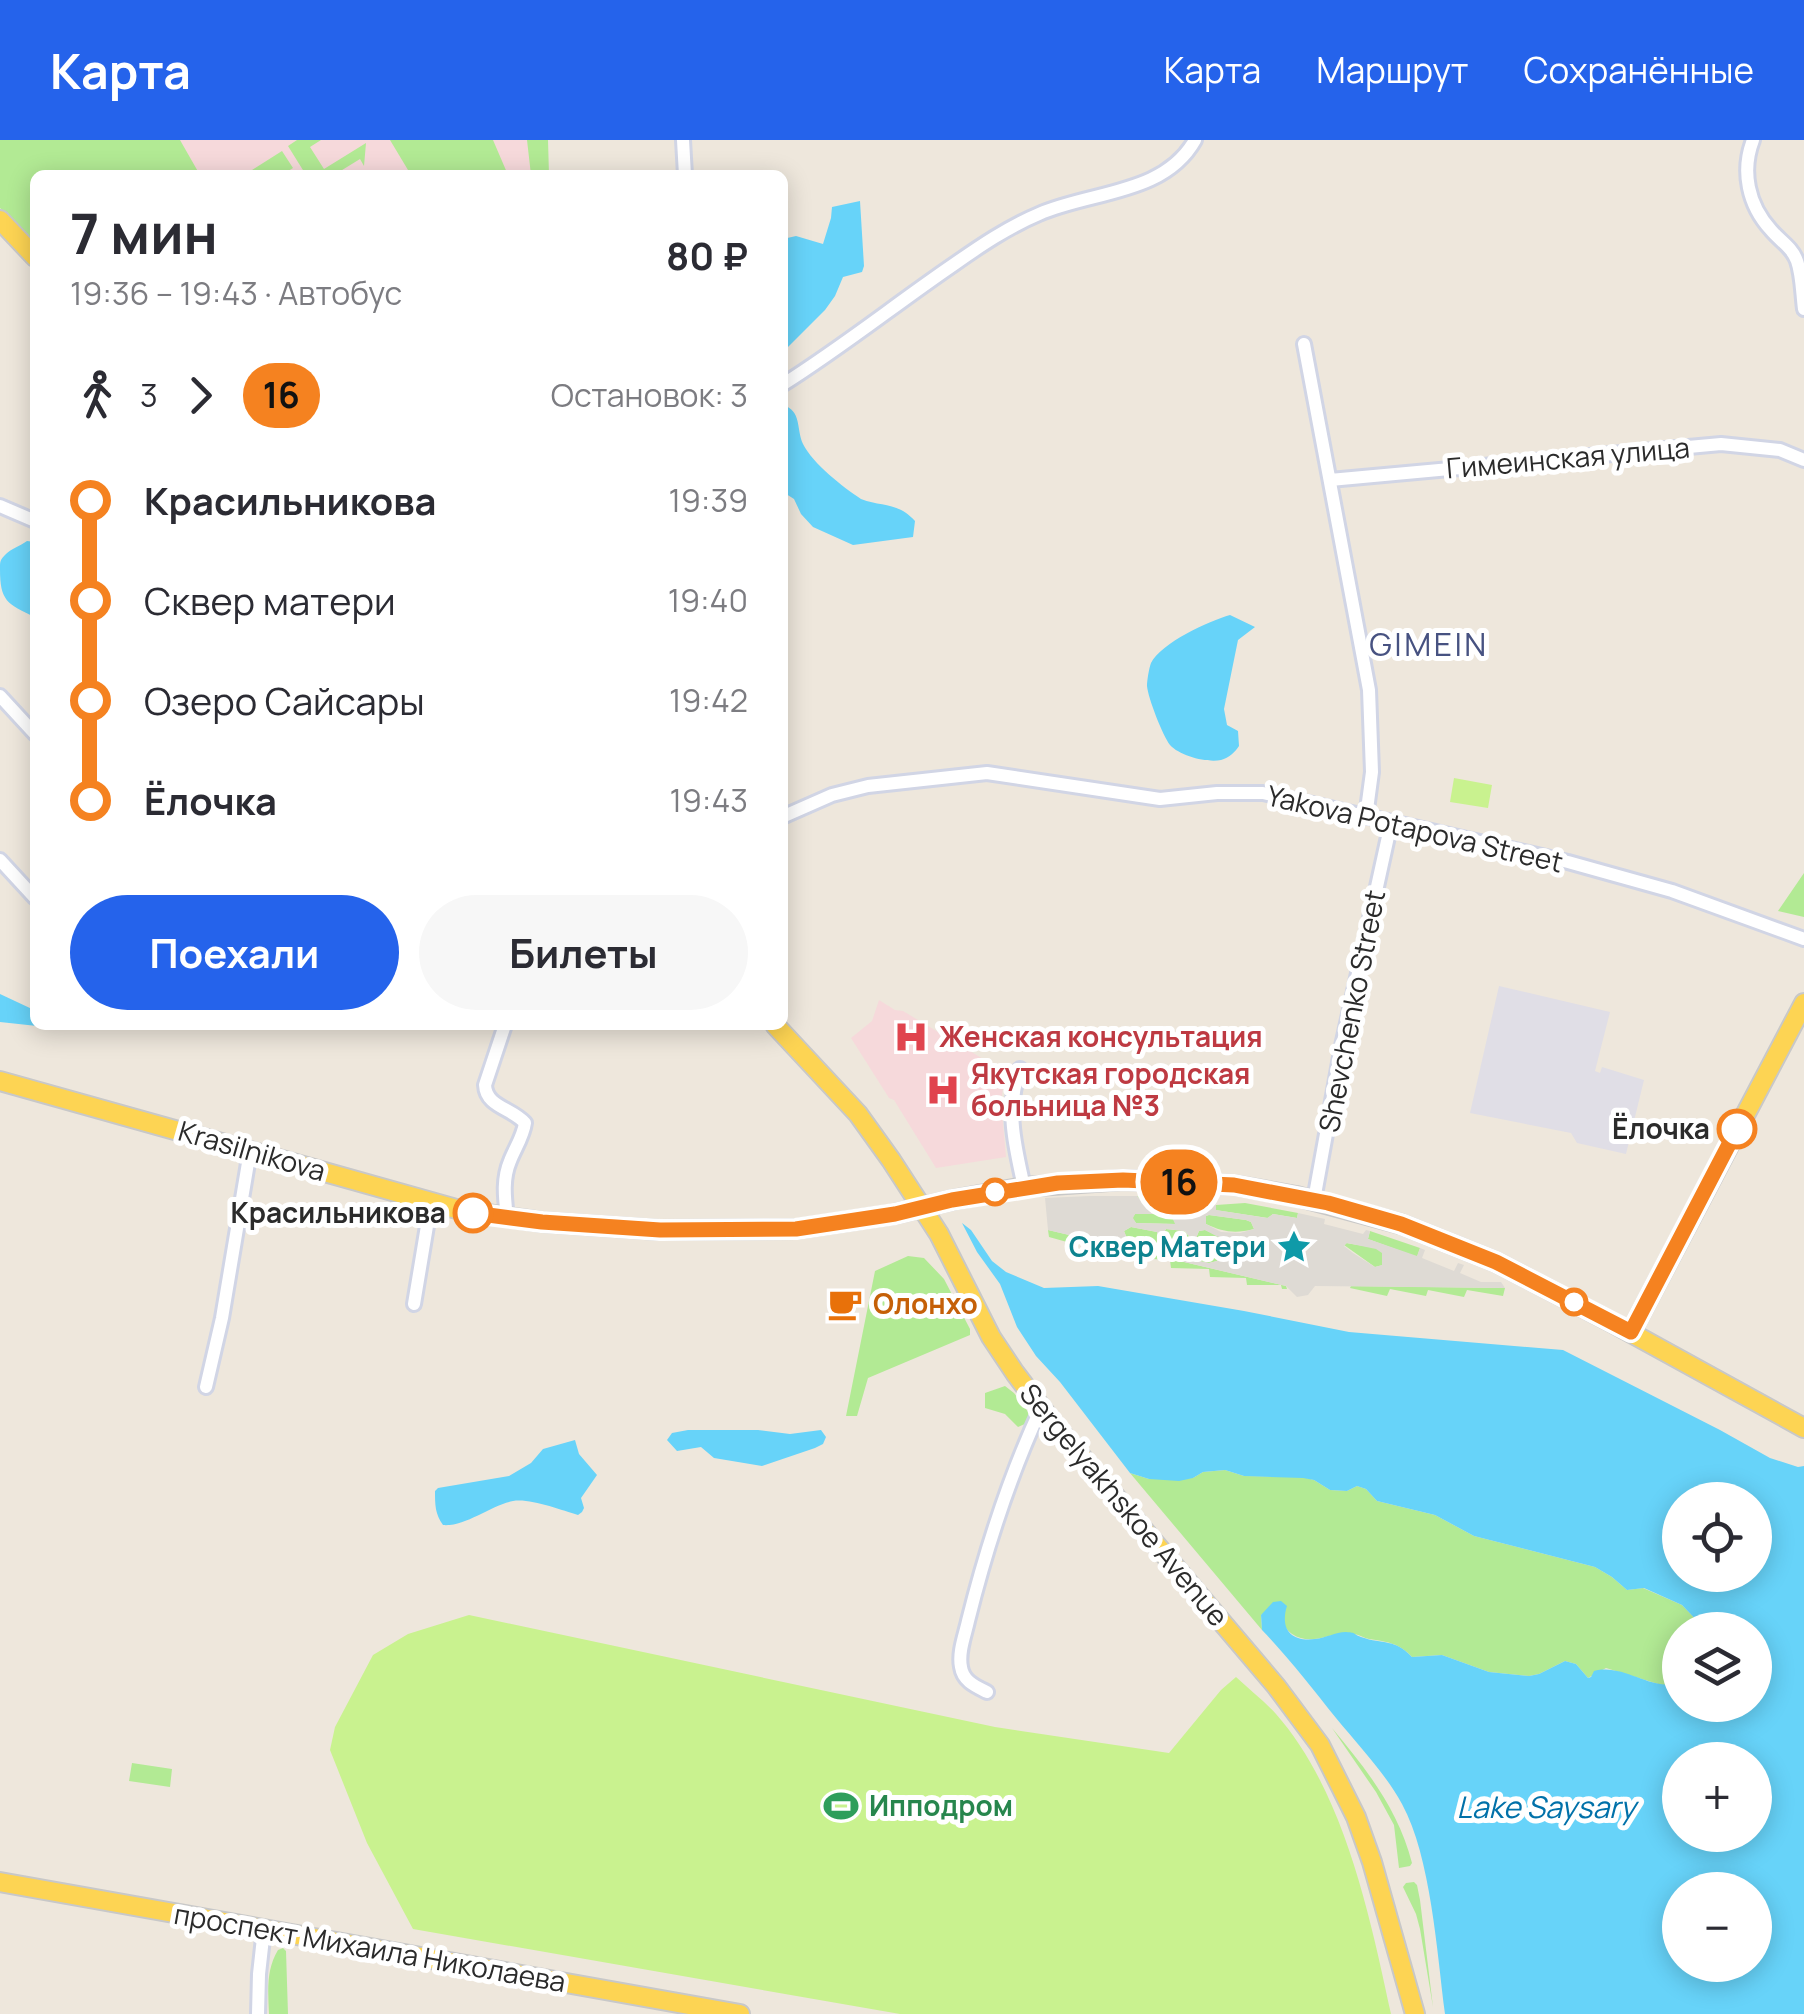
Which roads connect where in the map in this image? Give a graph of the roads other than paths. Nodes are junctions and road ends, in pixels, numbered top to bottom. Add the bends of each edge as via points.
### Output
1 (683, 140) edge
2 (1195, 140) edge
3 (1753, 140) edge
4 (685, 170) edge
5 (0, 220) edge
6 (30, 251) edge
7 (1804, 309) edge
8 (1304, 344) dead end
9 (788, 381) edge
10 (1804, 459) edge
11 (1330, 480) junction
12 (0, 506) edge
13 (30, 519) edge
14 (0, 696) edge
15 (30, 729) edge
16 (788, 814) edge
17 (1366, 817) junction
18 (1392, 823) junction
19 (0, 860) edge
20 (30, 893) edge
21 (1804, 939) edge
22 (1804, 1003) edge
23 (504, 1030) edge
24 (780, 1030) edge
25 (1020, 1069) dead end
26 (0, 1082) edge
27 (250, 1151) junction
28 (1024, 1187) junction
29 (1314, 1200) junction
30 (431, 1202) junction
31 (922, 1206) junction
32 (507, 1218) junction
33 (414, 1304) dead end
34 (1631, 1332) junction
35 (206, 1387) dead end
36 (1041, 1408) junction
37 (1804, 1428) edge
38 (987, 1692) dead end
39 (0, 1882) edge
40 (264, 1929) junction
41 (258, 2014) edge
42 (740, 2014) edge
43 (1415, 2014) edge

1 - 4 street
2 - 9 street via 1166,172 1044,211 1003,232
3 - 7 street via 1745,167 1752,199 1798,263
5 - 6 main road
8 - 11 street
10 - 11 street, Гимеинская улица via 1721,444
11 - 17 street via 1369,690
12 - 13 street
14 - 15 street
16 - 17 street, Yakova Potapova Street via 868,786 987,773 1160,800 1264,793
17 - 18 street, Yakova Potapova Street
18 - 21 street, Yakova Potapova Street via 1672,891
18 - 29 street, Shevchenko Street
19 - 20 street
22 - 34 main road
23 - 32 street via 485,1085 490,1101 524,1123 508,1165
24 - 31 main road, Sergelyakhskoe Avenue via 858,1114
25 - 28 street via 1011,1117
26 - 27 main road, Krasilnikova
27 - 30 main road, Krasilnikova
27 - 35 street
28 - 29 main road, Krasilnikova via 1171,1181
28 - 31 main road, Krasilnikova
29 - 34 main road, Krasilnikova via 1480,1255
30 - 32 main road, Krasilnikova
30 - 33 street
31 - 32 main road, Krasilnikova via 796,1229 704,1232
31 - 36 main road, Sergelyakhskoe Avenue via 992,1337
34 - 37 main road, Krasilnikova
36 - 38 street via 994,1532 960,1656 961,1671
36 - 43 main road, Sergelyakhskoe Avenue via 1320,1745 1372,1862
39 - 40 main road, проспект Михаила Николаева
40 - 41 street
40 - 42 main road, проспект Михаила Николаева

